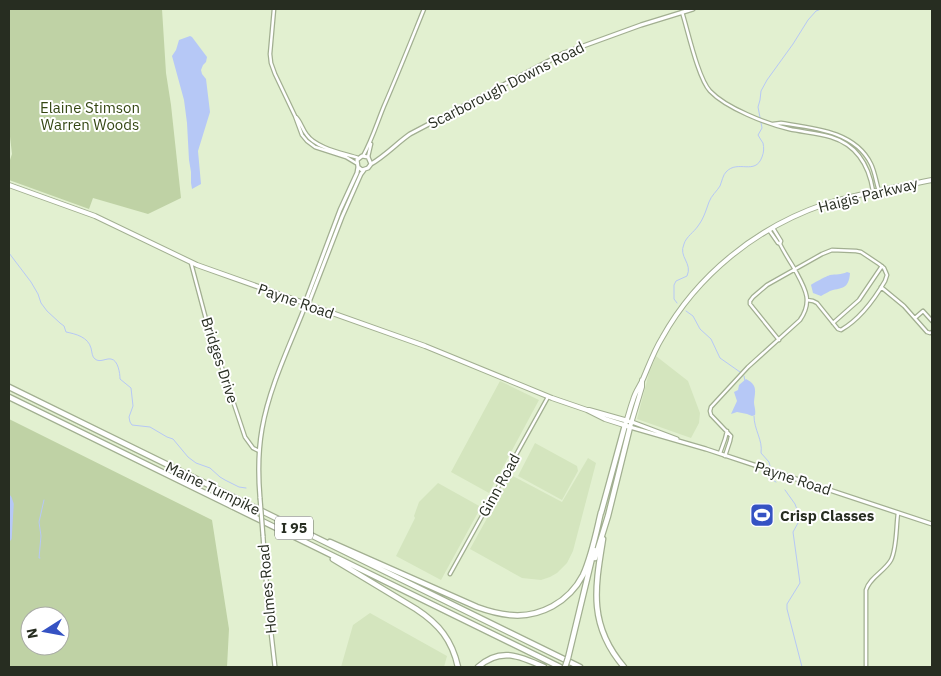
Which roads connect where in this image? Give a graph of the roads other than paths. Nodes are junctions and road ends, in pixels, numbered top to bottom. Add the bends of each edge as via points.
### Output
1 (274, 9) edge
2 (424, 9) edge
3 (693, 9) edge
4 (682, 12) junction
5 (295, 116) junction
6 (771, 124) junction
7 (370, 142) junction
8 (383, 155) junction
9 (363, 156) junction
10 (358, 158) junction
11 (369, 158) junction
12 (370, 164) junction
13 (357, 165) junction
14 (364, 170) junction
15 (932, 180) edge
16 (9, 185) edge
17 (879, 191) junction
18 (874, 192) junction
19 (771, 229) junction
20 (191, 263) junction
21 (882, 266) junction
22 (794, 269) junction
23 (881, 287) junction
24 (807, 300) junction
25 (307, 304) junction
26 (915, 318) junction
27 (932, 321) edge
28 (833, 323) junction
29 (932, 332) edge
30 (779, 340) junction
31 (9, 387) edge
32 (9, 397) edge
33 (548, 397) junction
34 (628, 423) junction
35 (727, 431) junction
36 (260, 451) junction
37 (720, 454) junction
38 (725, 456) junction
39 (601, 512) junction
40 (898, 513) junction
41 (608, 516) junction
42 (932, 524) edge
43 (297, 529) junction
44 (310, 545) junction
45 (450, 574) dead end
46 (568, 658) junction
47 (275, 667) edge
48 (458, 667) edge
49 (478, 667) edge
50 (544, 667) edge
51 (560, 667) edge
52 (566, 667) edge
53 (580, 667) edge
54 (624, 667) edge
55 (866, 667) edge

1 - 5 street via 271,63
2 - 7 street
3 - 4 street, Scarborough Downs Road
4 - 6 street via 700,72 709,90 729,106
4 - 8 street, Scarborough Downs Road via 564,53 410,134
5 - 10 street via 313,141
5 - 13 street via 303,137 311,144 346,157
6 - 17 street via 828,132 846,139 868,159
6 - 18 street via 830,137 849,146 868,170
7 - 9 street
7 - 11 street
8 - 11 street, Scarborough Downs Road
8 - 12 street, Scarborough Downs Road
9 - 10 street
9 - 11 street
10 - 13 street
11 - 12 street
12 - 14 street
13 - 14 street
13 - 25 street via 357,173 340,210
14 - 25 street
15 - 17 main road, Haigis Parkway
16 - 20 main road, Payne Road via 95,216
17 - 18 main road, Haigis Parkway
18 - 19 main road, Haigis Parkway via 819,207
19 - 22 street
19 - 34 main road, Haigis Parkway via 734,254 690,296 661,339 642,380
20 - 25 main road, Payne Road
20 - 36 street, Bridges Drive via 245,437 253,448
21 - 22 street via 861,252 835,250 824,252
21 - 23 street via 887,278
21 - 28 street via 859,300
22 - 24 street via 805,288
22 - 30 street via 766,286 750,302
23 - 26 street
23 - 28 street via 868,307 845,328 838,329
24 - 28 street via 816,303
24 - 30 street via 801,318
25 - 33 main road, Payne Road via 425,346
25 - 36 street, Holmes Road via 271,394
26 - 27 street via 923,311
26 - 29 street via 927,332
30 - 35 street via 748,367 711,408 711,415
31 - 43 highway, Maine Turnpike / I 95
32 - 44 highway, Maine Turnpike / I 95
33 - 34 main road, Payne Road
33 - 45 street, Ginn Road
34 - 37 street, Payne Road
34 - 39 highway
34 - 41 highway
35 - 37 street
35 - 38 street via 731,437
36 - 47 street, Holmes Road, bridge via 260,498
37 - 38 street, Payne Road
38 - 40 street, Payne Road
39 - 43 highway via 588,561 574,588 552,607 524,616 477,607
39 - 46 highway
40 - 42 street, Payne Road
40 - 55 street via 892,558 866,590
41 - 46 highway
41 - 54 highway via 597,577 596,604 605,638
43 - 53 highway, Maine Turnpike / I 95
44 - 48 highway via 428,617 448,640
44 - 51 highway, Maine Turnpike / I 95
46 - 52 highway, bridge
49 - 50 highway via 496,656 511,655

